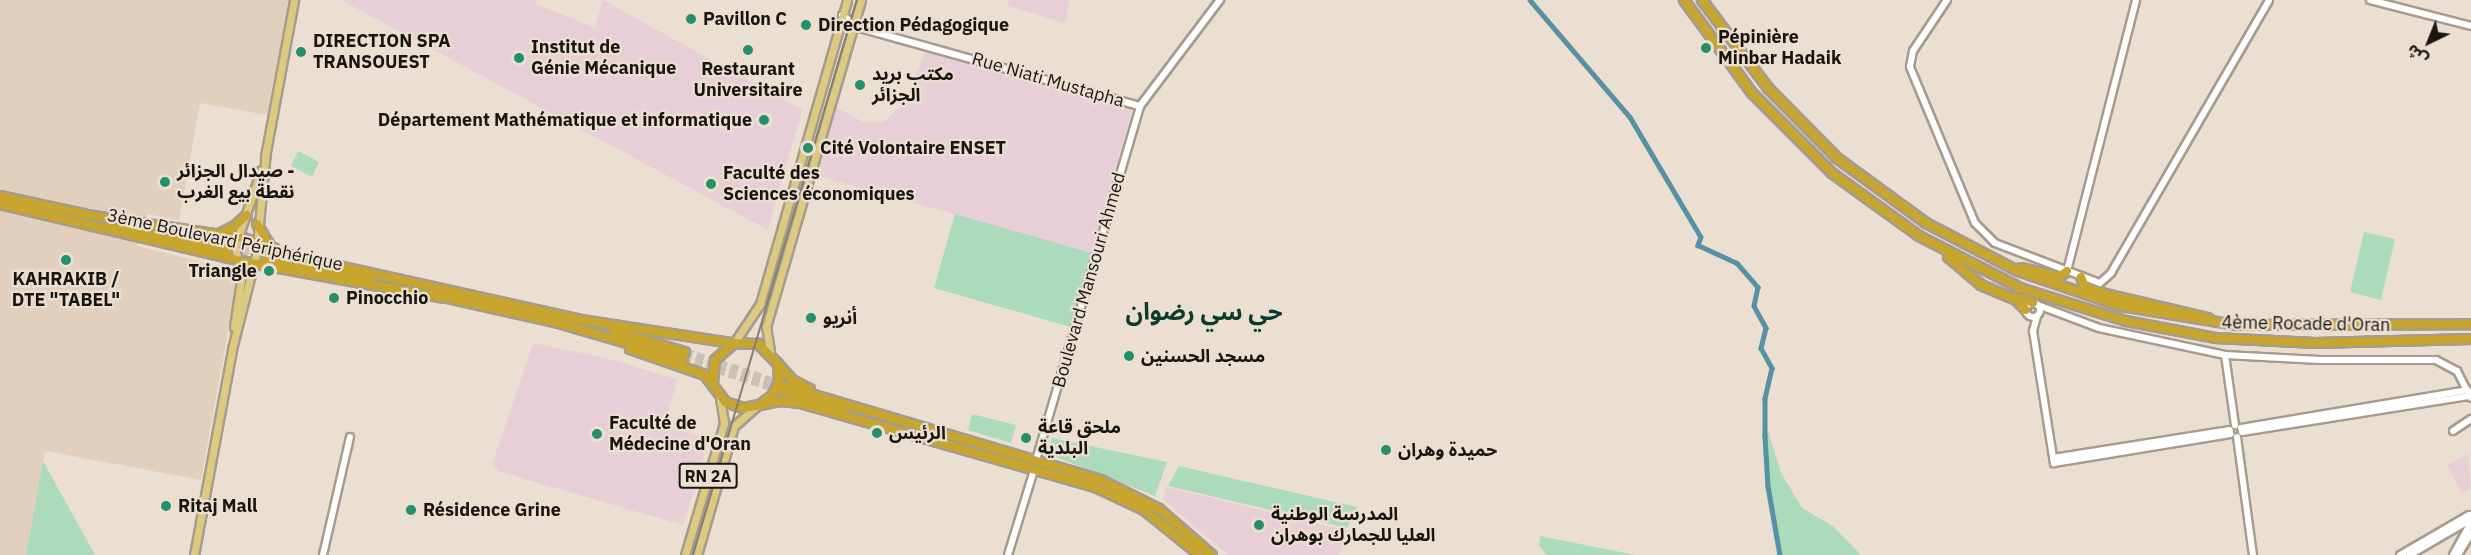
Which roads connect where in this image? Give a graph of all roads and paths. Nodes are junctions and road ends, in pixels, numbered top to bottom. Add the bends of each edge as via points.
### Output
1 (294, 0) edge
2 (847, 0) edge
3 (861, 0) edge
4 (1220, 0) edge
5 (1684, 0) edge
6 (1702, 0) edge
7 (1947, 0) edge
8 (2136, 0) edge
9 (2269, 0) edge
10 (2370, 0) edge
11 (842, 15) junction
12 (854, 22) junction
13 (2471, 26) edge
14 (1140, 106) junction
15 (266, 152) junction
16 (0, 196) edge
17 (0, 204) edge
18 (247, 215) junction
19 (79, 218) junction
20 (257, 224) junction
21 (216, 235) junction
22 (238, 238) junction
23 (256, 242) junction
24 (1933, 244) junction
25 (229, 246) tunnel mouth
26 (264, 256) junction
27 (236, 260) junction
28 (2000, 263) junction
29 (2067, 270) junction
30 (250, 272) joint
31 (2081, 277) junction
32 (2020, 288) junction
33 (2034, 304) junction
34 (2027, 312) junction
35 (2055, 312) junction
36 (2038, 314) junction
37 (581, 320) junction
38 (558, 323) junction
39 (2471, 324) edge
40 (2236, 325) junction
41 (2032, 331) junction
42 (2471, 339) edge
43 (733, 343) junction
44 (232, 349) junction
45 (770, 351) junction
46 (2225, 355) junction
47 (778, 364) junction
48 (713, 384) junction
49 (2470, 395) edge
50 (720, 397) junction
51 (758, 406) junction
52 (2471, 419) edge
53 (890, 426) junction
54 (922, 427) junction
55 (2236, 431) junction
56 (2452, 431) dead end
57 (350, 437) dead end
58 (1037, 457) junction
59 (1034, 470) junction
60 (2470, 518) edge
61 (2471, 533) edge
62 (194, 555) edge
63 (322, 555) edge
64 (685, 555) edge
65 (697, 555) edge
66 (1008, 555) edge
67 (1200, 555) edge
68 (1212, 555) edge
69 (2253, 555) edge
70 (2400, 555) edge
71 (2410, 555) edge
72 (2453, 555) edge
73 (2458, 555) edge

1 - 15 main road
2 - 11 main road
3 - 12 main road
4 - 14 street
5 - 24 highway, 4ème Rocade d'Oran via 1734,72 1793,136 1851,189
6 - 28 highway, 4ème Rocade d'Oran via 1752,69 1831,153 1906,210
7 - 29 street via 1913,51 1910,68 1966,207 1980,231 1995,243
8 - 29 street
9 - 31 street via 2108,278 2100,283
10 - 13 street
11 - 12 street, Rue Niati Mustapha
11 - 43 main road via 760,304
12 - 14 street, Rue Niati Mustapha via 860,28
12 - 45 main road via 766,327
14 - 58 street, Boulevard Mansouri Ahmed
15 - 18 main road
15 - 20 main road
16 - 19 highway
17 - 19 highway, 3ème Boulevard Périphérique
18 - 21 highway
18 - 22 main road
19 - 21 highway
19 - 25 highway
19 - 27 highway, 3ème Boulevard Périphérique via 119,238
20 - 23 main road
20 - 26 highway
21 - 22 highway
22 - 23 highway
22 - 27 main road
23 - 26 highway
23 - 26 main road
24 - 32 highway, 4ème Rocade d'Oran
24 - 34 highway via 1981,285 2016,300
26 - 27 highway, 3ème Boulevard Périphérique
26 - 30 highway
26 - 37 highway via 418,284
26 - 38 highway, 3ème Boulevard Périphérique via 403,293 445,298
27 - 44 main road via 241,280
28 - 29 highway via 2059,277
28 - 40 highway, 4ème Rocade d'Oran via 2044,282 2121,306
29 - 31 street
30 - 44 main road
31 - 40 highway via 2085,288
32 - 33 highway via 1998,283 1994,286
32 - 42 highway, 4ème Rocade d'Oran via 2126,321 2237,340
33 - 34 street
33 - 35 street
33 - 36 street
34 - 36 street
34 - 41 street
35 - 36 street
35 - 46 street via 2125,335
36 - 41 street
37 - 38 highway, 3ème Boulevard Périphérique via 684,356
37 - 43 highway
38 - 48 highway via 697,371
39 - 40 highway, 4ème Rocade d'Oran
41 - 55 street via 2054,461
43 - 45 highway via 753,342
43 - 48 highway via 715,360
44 - 62 main road
45 - 47 highway
46 - 49 street via 2436,360 2457,370
46 - 55 street
47 - 51 highway via 776,389
47 - 54 highway via 805,388
48 - 50 highway
49 - 55 street
50 - 51 highway via 737,407
50 - 64 main road, RN 2A via 724,423
51 - 53 highway via 789,401
51 - 65 main road, RN 2A via 734,426
52 - 56 street
53 - 54 highway via 784,388
53 - 59 highway
54 - 58 highway
55 - 69 street
57 - 63 street
58 - 68 highway via 1134,494 1159,509
59 - 66 street
59 - 67 highway via 1095,487 1128,502 1166,525
60 - 70 street
60 - 71 street
60 - 72 street
61 - 73 street

